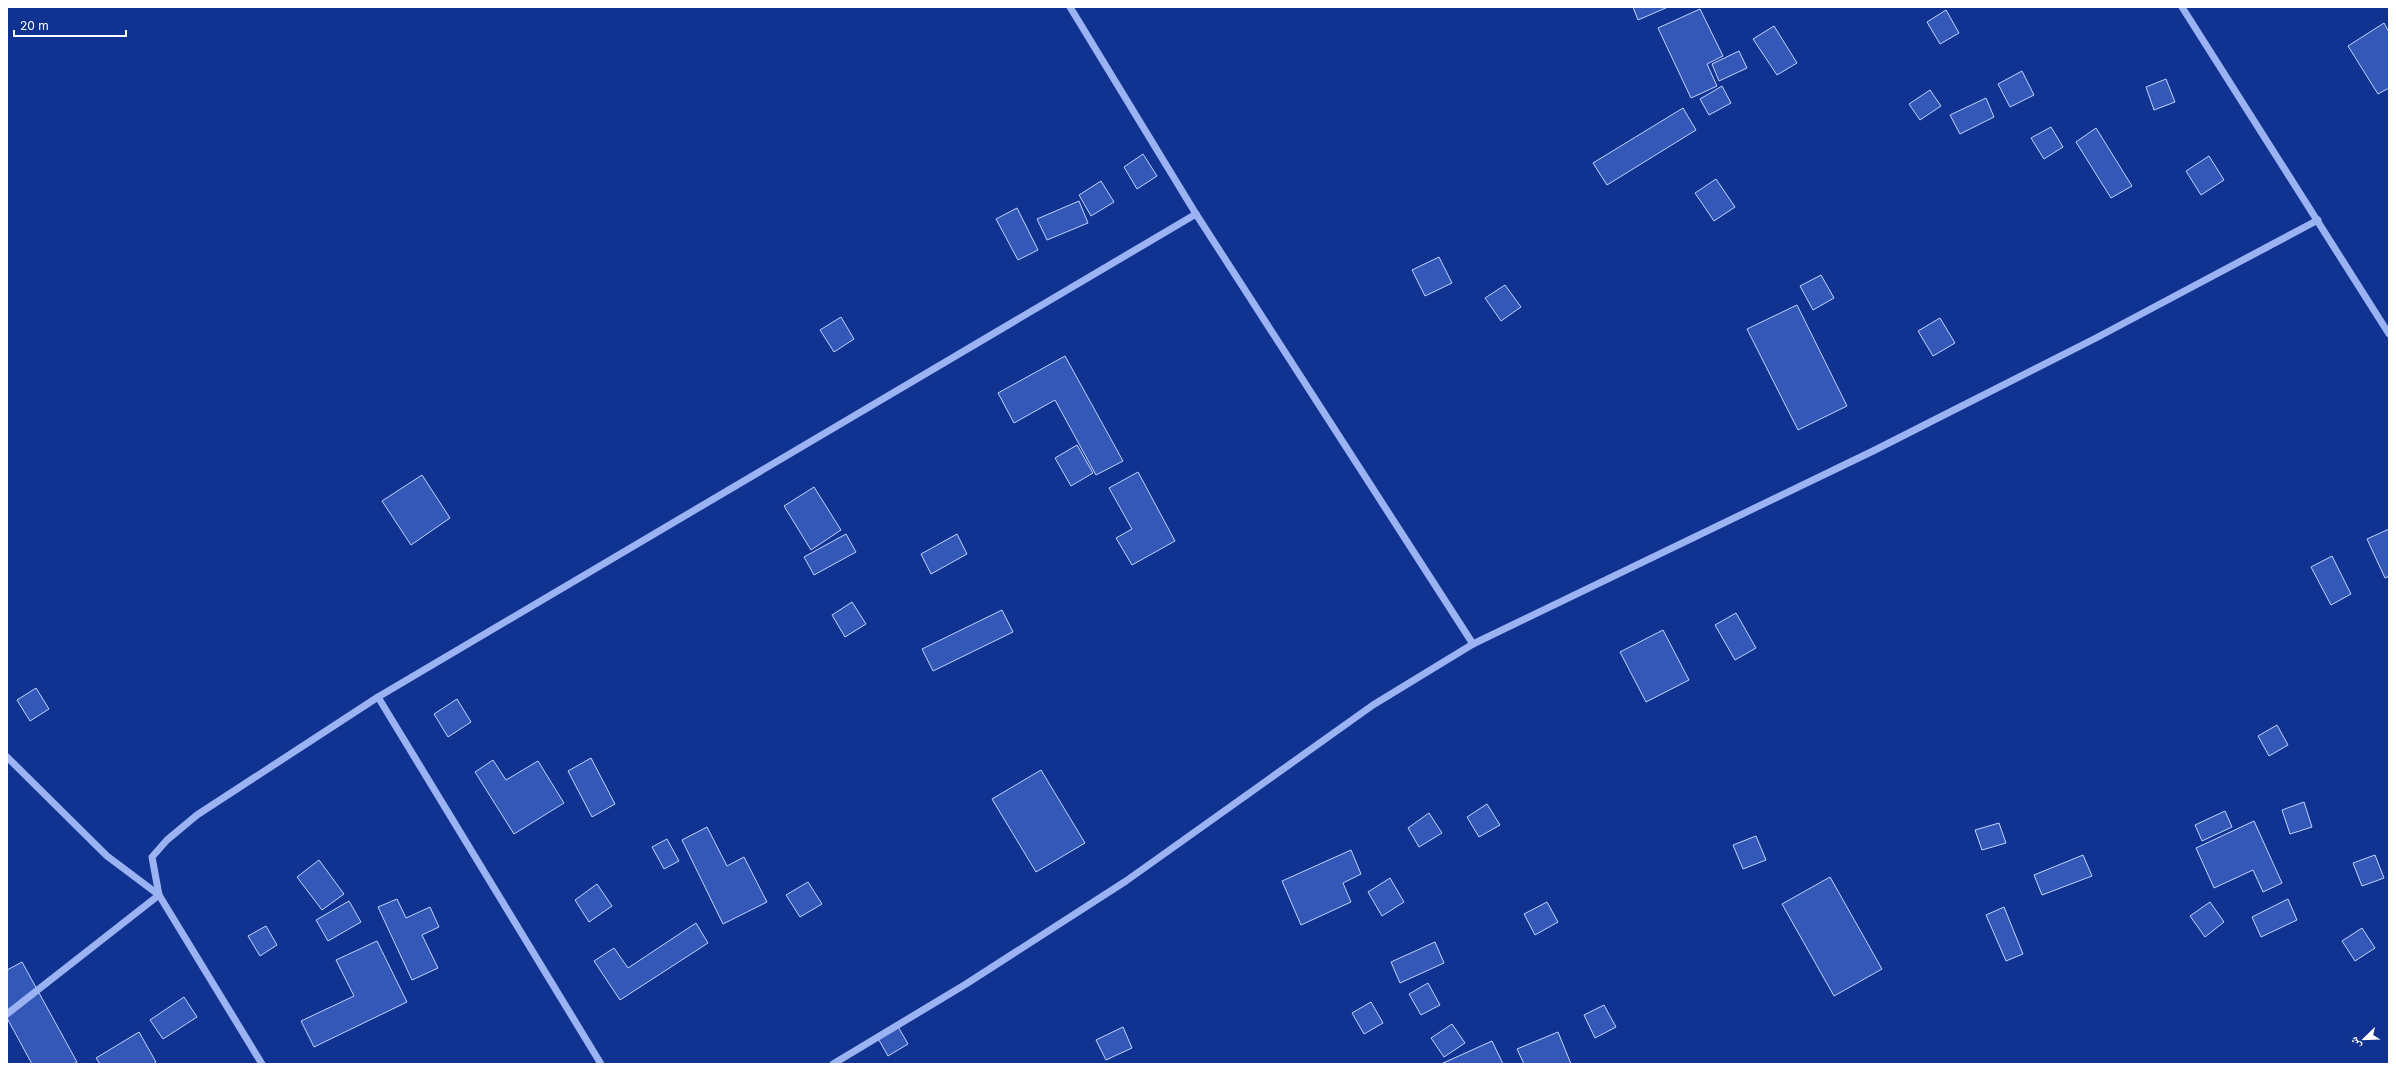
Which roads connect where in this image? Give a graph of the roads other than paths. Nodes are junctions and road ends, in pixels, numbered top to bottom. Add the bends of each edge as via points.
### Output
1 (1070, 7) edge
2 (2182, 7) edge
3 (1196, 214) junction
4 (2318, 220) junction
5 (2389, 334) edge
6 (1473, 644) junction
7 (378, 697) junction
8 (7, 757) edge
9 (159, 895) junction
10 (7, 1014) edge
11 (262, 1064) edge
12 (601, 1064) edge
13 (833, 1064) edge

1 - 3 street
2 - 4 street
3 - 6 street
3 - 7 street
4 - 5 street
4 - 6 street via 2096,338 1880,447
6 - 13 street via 1373,705 1126,881 966,984
7 - 9 street via 197,815 167,840 152,857
7 - 12 street
8 - 9 street via 107,856
9 - 10 street
9 - 11 street

